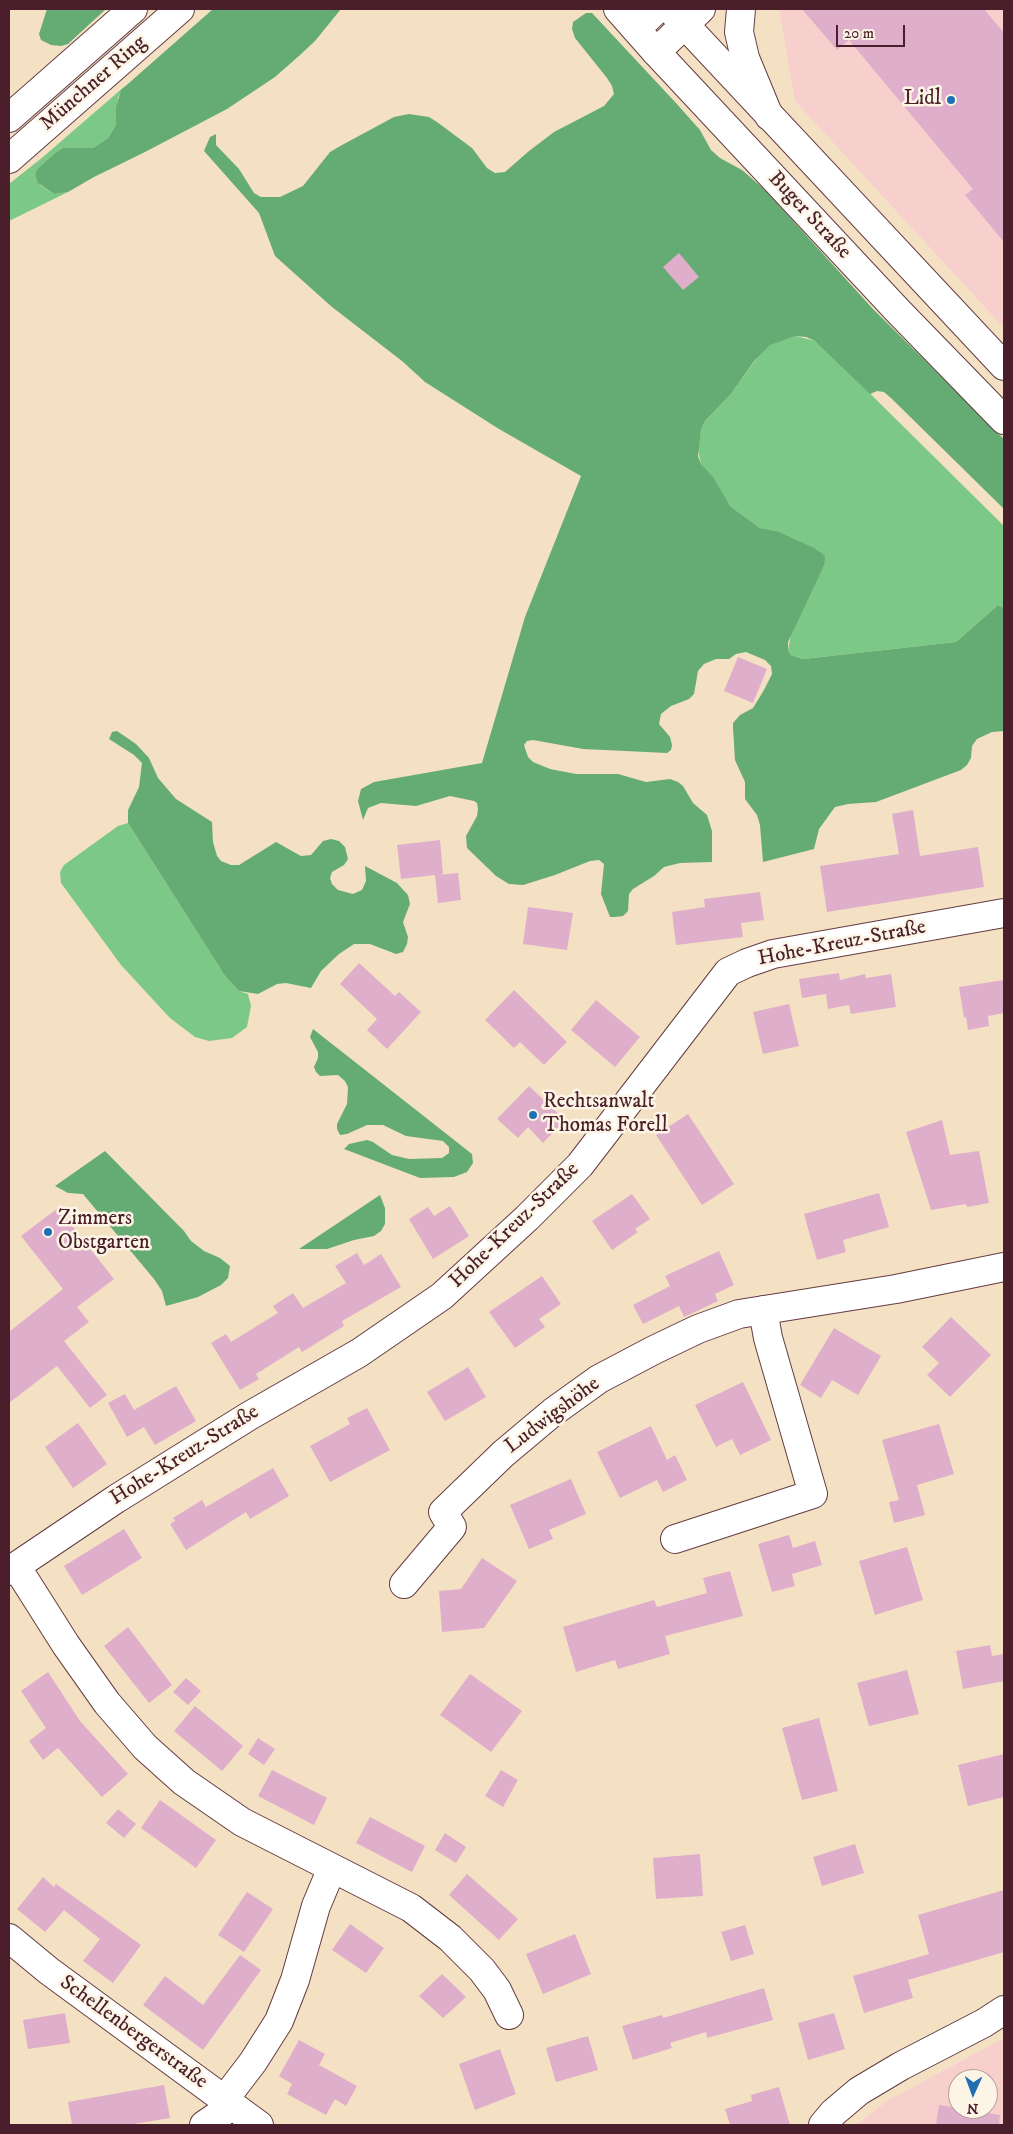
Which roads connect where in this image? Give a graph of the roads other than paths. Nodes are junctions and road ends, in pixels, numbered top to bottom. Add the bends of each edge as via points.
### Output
1 (133, 9) edge
2 (180, 9) edge
3 (618, 9) edge
4 (657, 9) edge
5 (741, 9) edge
6 (685, 14) edge
7 (636, 29) junction
8 (656, 52) junction
9 (769, 116) junction
10 (9, 118) edge
11 (9, 160) edge
12 (1004, 366) edge
13 (1004, 420) edge
14 (1004, 913) edge
15 (1004, 1267) edge
16 (763, 1310) junction
17 (675, 1539) dead end
18 (12, 1569) edge
19 (404, 1584) dead end
20 (332, 1868) junction
21 (9, 1938) edge
22 (1004, 2010) edge
23 (510, 2015) dead end
24 (227, 2102) junction
25 (204, 2125) edge
26 (259, 2125) edge
27 (823, 2125) edge

1 - 10 street, Münchner Ring
2 - 11 street, Münchner Ring
3 - 7 street, Buger Straße
4 - 7 street
5 - 9 street via 739,32 745,58
6 - 8 street
6 - 9 street, Buger Straße
7 - 8 street, Buger Straße
8 - 13 street, Buger Straße via 898,312
9 - 12 street, Buger Straße
14 - 18 street, Hohe-Kreuz-Straße via 773,954 728,972 580,1165 442,1296 359,1353 249,1416
15 - 16 street, Ludwigshöhe via 896,1289
16 - 17 street via 768,1338 813,1494
16 - 19 street, Ludwigshöhe via 739,1314 698,1329 654,1350 599,1379 553,1412 503,1454 444,1512 452,1527
18 - 20 street via 107,1703 146,1747 184,1782 242,1822
20 - 23 street via 411,1908 450,1938 492,1984
20 - 24 street via 316,1906 295,1980 279,2021
21 - 24 street, Schellenbergerstraße
22 - 27 street via 859,2091
24 - 25 street via 223,2112
24 - 26 street, Schellenbergerstraße

